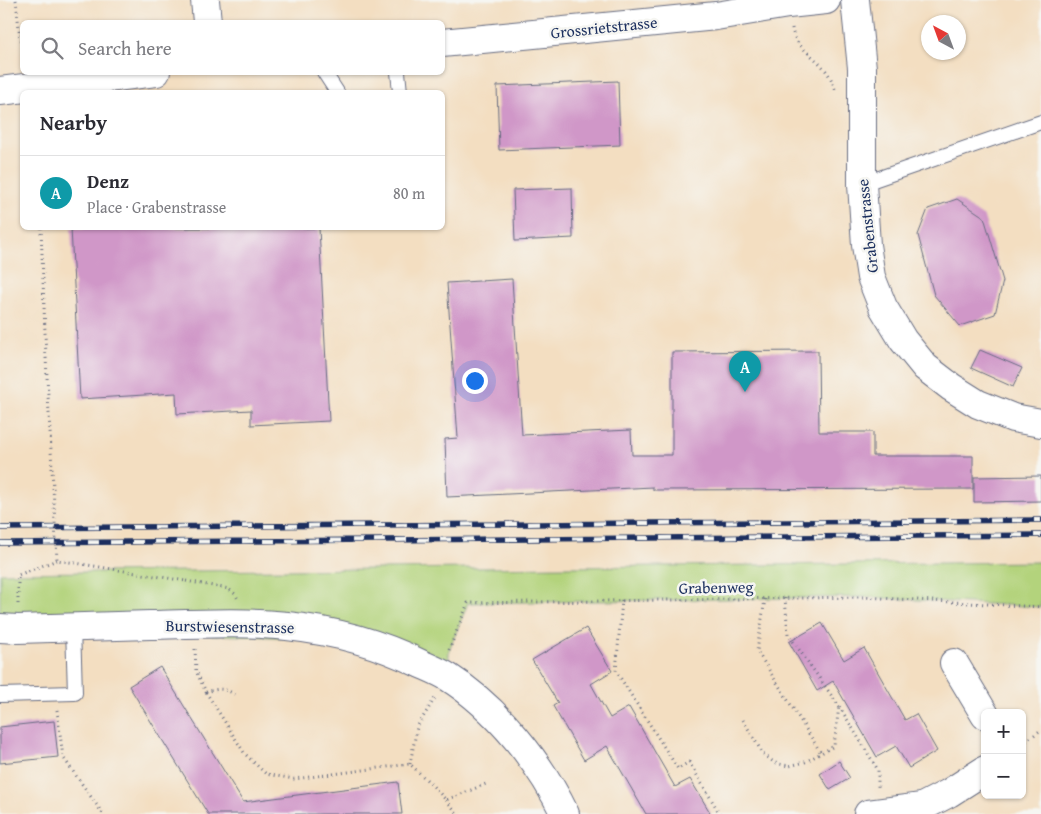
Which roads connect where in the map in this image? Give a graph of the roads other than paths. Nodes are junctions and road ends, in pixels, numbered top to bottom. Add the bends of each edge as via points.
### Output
1 (204, 0) edge
2 (826, 0) edge
3 (855, 0) edge
4 (716, 8) edge
5 (207, 20) edge
6 (445, 43) edge
7 (131, 75) edge
8 (326, 75) edge
9 (398, 75) edge
10 (336, 90) edge
11 (400, 90) edge
12 (0, 91) edge
13 (1041, 122) edge
14 (862, 184) junction
15 (1041, 423) edge
16 (73, 627) junction
17 (0, 628) edge
18 (954, 663) dead end
19 (0, 695) edge
20 (981, 709) edge
21 (981, 773) edge
22 (873, 813) edge
23 (564, 814) edge

1 - 5 street
2 - 4 street, Grossrietstrasse
3 - 14 street, Grabenstrasse via 862,68
4 - 6 street, Grossrietstrasse
7 - 12 street
8 - 10 lane
9 - 11 lane
13 - 14 lane
14 - 15 street, Grabenstrasse via 871,277 883,308 903,340 925,367 978,404 1013,418
16 - 17 street, Burstwiesenstrasse
16 - 19 lane via 76,693
16 - 23 street, Burstwiesenstrasse via 242,623 286,626 334,633 396,652 448,677 477,699 507,728 530,757
18 - 20 street
21 - 22 street via 922,807

